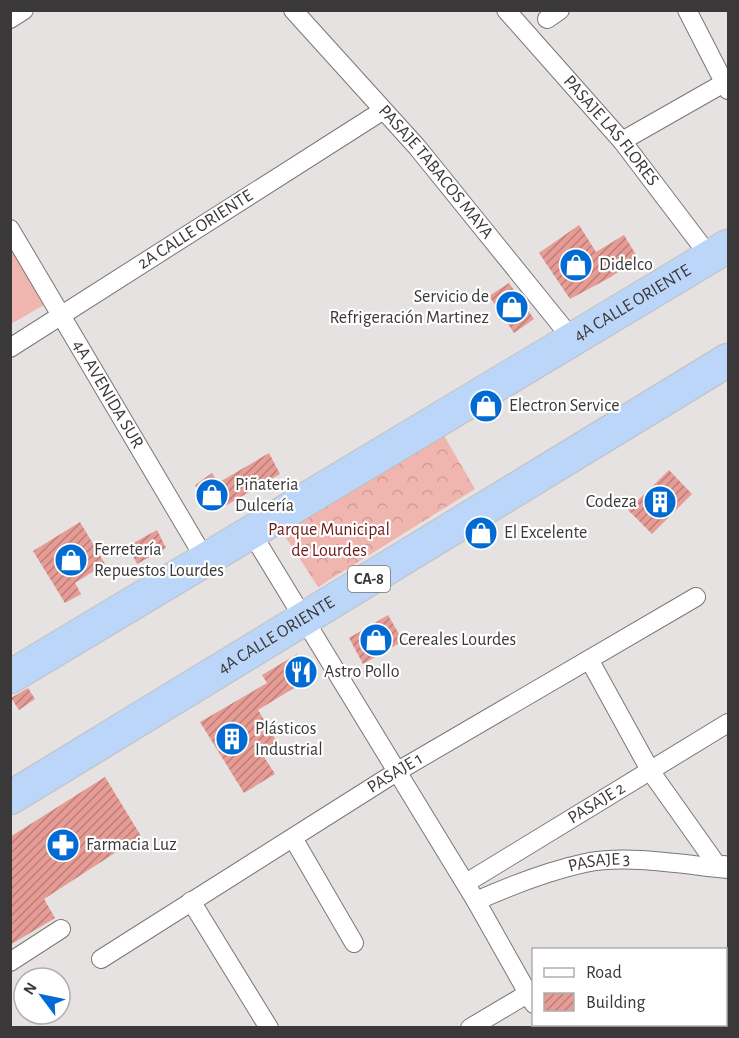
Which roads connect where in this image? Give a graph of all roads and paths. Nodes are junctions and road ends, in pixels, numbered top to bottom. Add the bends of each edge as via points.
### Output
1 (24, 10) edge
2 (293, 10) edge
3 (506, 10) edge
4 (687, 10) edge
5 (10, 19) edge
6 (726, 87) edge
7 (382, 111) junction
8 (622, 141) junction
9 (10, 230) edge
10 (719, 252) edge
11 (63, 316) junction
12 (573, 340) junction
13 (10, 348) edge
14 (729, 360) edge
15 (251, 532) junction
16 (205, 559) junction
17 (696, 597) dead end
18 (304, 620) junction
19 (590, 661) junction
20 (10, 677) edge
21 (729, 723) edge
22 (398, 771) junction
23 (651, 772) junction
24 (10, 798) edge
25 (293, 838) junction
26 (725, 867) edge
27 (465, 883) junction
28 (191, 901) junction
29 (476, 901) junction
30 (62, 929) dead end
31 (354, 943) dead end
32 (101, 959) dead end
33 (10, 962) edge
34 (531, 996) edge
35 (269, 1028) edge
36 (470, 1028) edge

1 - 5 street
2 - 7 street, PASAJE TABACOS MAYA
3 - 8 street, PASAJE LAS FLORES
4 - 6 street
6 - 8 street
7 - 11 street, 2A CALLE ORIENTE
7 - 12 street, PASAJE TABACOS MAYA via 417,147
8 - 10 street, PASAJE LAS FLORES
9 - 11 street, 4A AVENIDA SUR
10 - 12 highway, 4A CALLE ORIENTE
11 - 13 street, 2A CALLE ORIENTE
11 - 16 street, 4A AVENIDA SUR
12 - 15 highway, 4A CALLE ORIENTE
14 - 18 highway, 4A CALLE ORIENTE / CA-8
15 - 16 highway, 4A CALLE ORIENTE
15 - 18 street
16 - 20 highway, 4A CALLE ORIENTE
17 - 19 street, PASAJE 1
18 - 22 street
18 - 24 highway, 4A CALLE ORIENTE / CA-8
19 - 22 street, PASAJE 1
19 - 23 street
21 - 23 street, PASAJE 2
22 - 25 street, PASAJE 1
22 - 27 street
23 - 26 street
23 - 27 street, PASAJE 2
25 - 28 street, PASAJE 1
25 - 31 street
26 - 29 street, PASAJE 3 via 587,862 519,882
27 - 29 street
28 - 32 street, PASAJE 1
28 - 35 street
29 - 34 street
30 - 33 street
34 - 36 street

